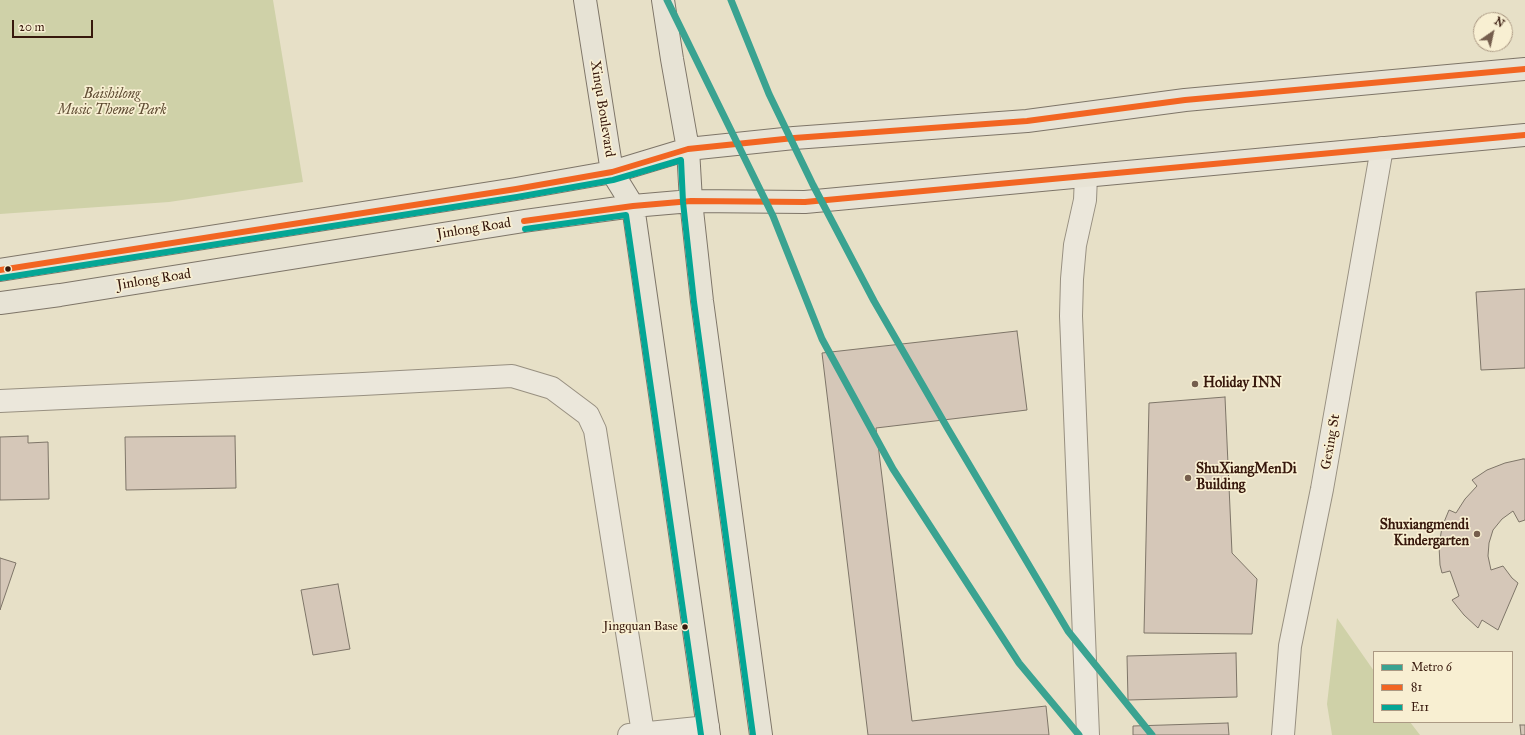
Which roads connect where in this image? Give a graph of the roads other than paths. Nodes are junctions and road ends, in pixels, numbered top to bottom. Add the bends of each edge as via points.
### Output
1 (586, 0) edge
2 (664, 0) edge
3 (1525, 69) edge
4 (1525, 135) edge
5 (1382, 148) junction
6 (688, 149) junction
7 (612, 172) junction
8 (1086, 176) junction
9 (691, 201) junction
10 (633, 206) junction
11 (0, 270) edge
12 (0, 303) edge
13 (0, 401) edge
14 (709, 731) edge
15 (636, 734) edge
16 (761, 735) edge
17 (1088, 735) edge
18 (1284, 735) edge

1 - 7 main road, Xinqu Boulevard
2 - 6 main road
3 - 6 main road via 1185,100 1027,121 794,138
4 - 5 main road, Jinlong Road
5 - 8 main road, Jinlong Road
5 - 18 street, Gexing St via 1324,482 1290,646
6 - 7 main road
6 - 9 main road
7 - 10 main road, Xinqu Boulevard
7 - 11 main road
8 - 9 main road, Jinlong Road via 805,202
8 - 17 street via 1085,200 1075,245 1071,316
9 - 10 main road, Jinlong Road
9 - 16 main road via 702,301
10 - 12 main road, Jinlong Road via 524,221 60,296
10 - 14 main road, Xinqu Boulevard
13 - 15 street via 512,376 552,388 588,415 595,430
14 - 15 street

